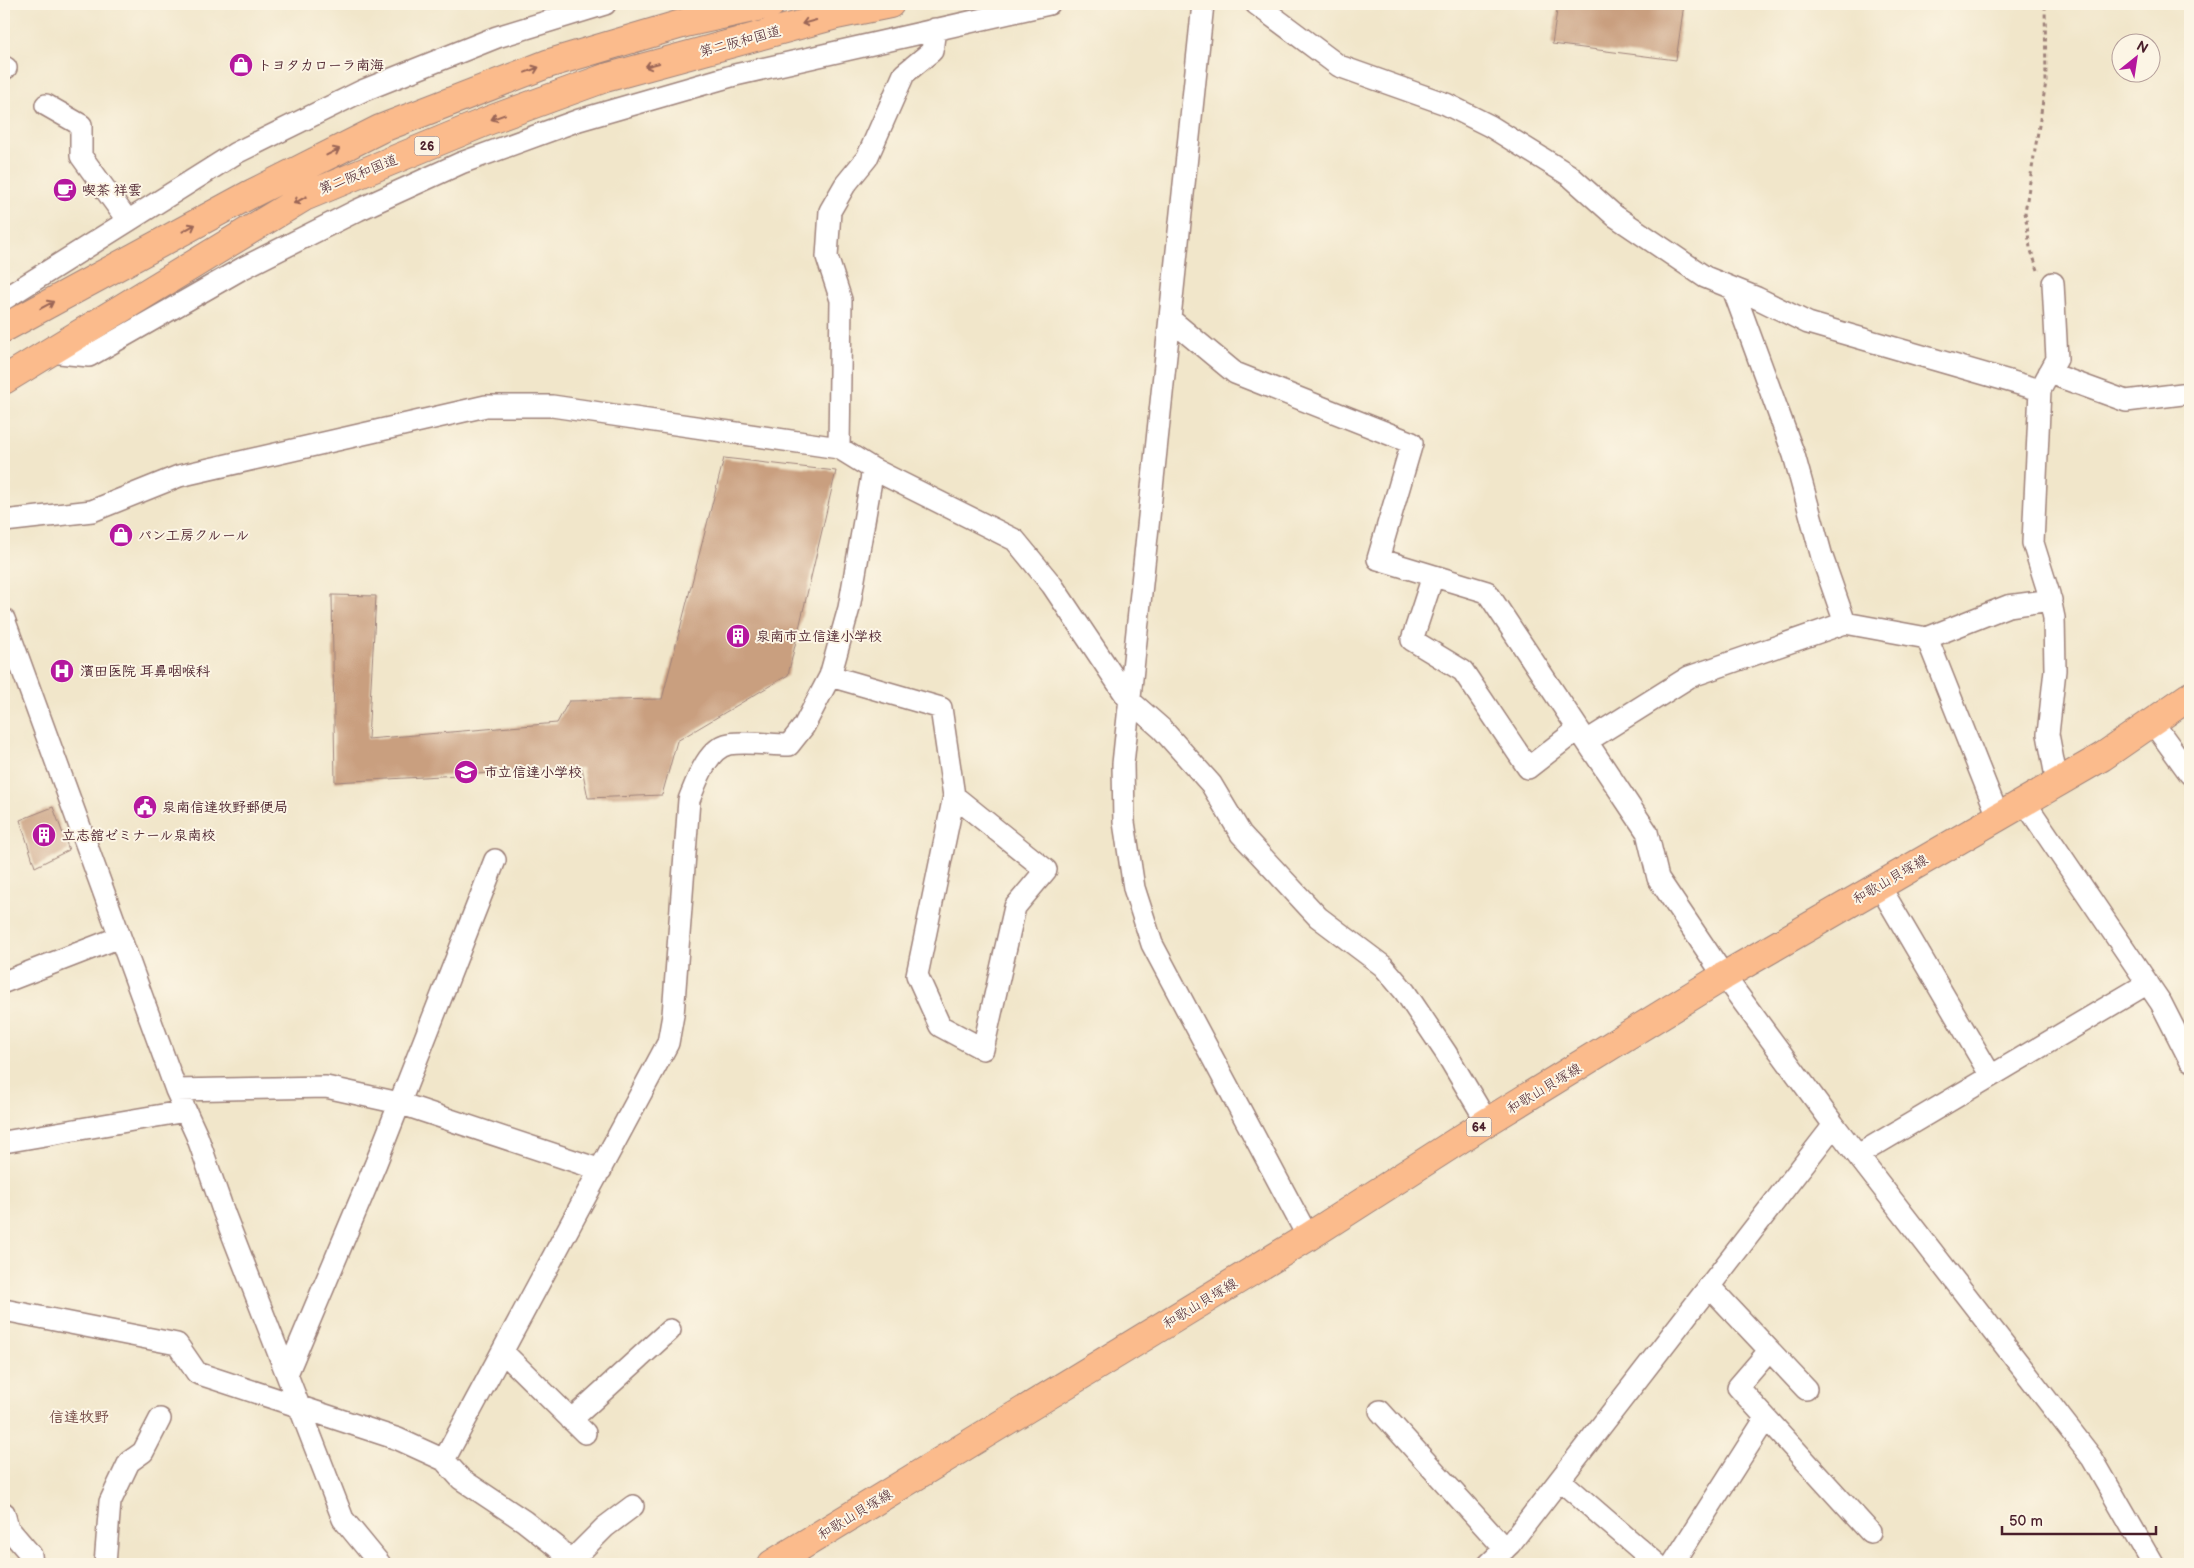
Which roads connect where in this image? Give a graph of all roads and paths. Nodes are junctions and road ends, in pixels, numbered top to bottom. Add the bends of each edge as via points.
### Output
1 (605, 4) edge
2 (771, 4) edge
3 (890, 4) edge
4 (1049, 4) edge
5 (1203, 4) edge
6 (1256, 4) edge
7 (2045, 4) edge
8 (935, 29) junction
9 (46, 105) dead end
10 (128, 220) junction
11 (2047, 280) joint
12 (1733, 289) junction
13 (4, 299) edge
14 (1170, 319) junction
15 (4, 328) edge
16 (50, 352) junction
17 (4, 380) edge
18 (2044, 381) junction
19 (2190, 392) edge
20 (839, 448) junction
21 (873, 469) junction
22 (4, 522) edge
23 (1433, 576) junction
24 (2051, 600) junction
25 (4, 619) edge
26 (1845, 623) junction
27 (1927, 638) junction
28 (830, 676) junction
29 (2190, 696) edge
30 (1130, 700) junction
31 (2153, 723) junction
32 (1583, 735) junction
33 (2190, 774) edge
34 (2057, 782) junction
35 (954, 796) junction
36 (2024, 801) junction
37 (1998, 816) junction
38 (495, 860) dead end
39 (1879, 885) junction
40 (120, 937) junction
41 (1724, 976) junction
42 (4, 982) edge
43 (2148, 983) junction
44 (2190, 1060) edge
45 (1991, 1076) junction
46 (176, 1090) junction
47 (399, 1103) junction
48 (186, 1111) junction
49 (1488, 1122) junction
50 (1834, 1125) junction
51 (4, 1142) edge
52 (1858, 1155) junction
53 (601, 1170) junction
54 (1308, 1238) junction
55 (1710, 1286) junction
56 (4, 1310) edge
57 (670, 1330) dead end
58 (1770, 1351) junction
59 (503, 1352) junction
60 (286, 1374) junction
61 (1806, 1390) dead end
62 (299, 1407) junction
63 (1380, 1411) dead end
64 (1766, 1418) junction
65 (160, 1419) dead end
66 (444, 1460) junction
67 (1560, 1480) junction
68 (633, 1506) dead end
69 (4, 1513) edge
70 (1870, 1532) dead end
71 (1505, 1549) junction
72 (572, 1563) edge
73 (32, 1564) edge
74 (105, 1564) edge
75 (380, 1564) edge
76 (772, 1564) edge
77 (1489, 1564) edge
78 (1657, 1564) edge
79 (1673, 1564) edge
80 (2153, 1564) edge

1 - 10 street via 497,38 362,91 236,153
15 -> 2 main road, 第二阪和国道 / 26 via 249,195 380,129 548,64 686,23
3 -> 16 main road, 第二阪和国道 / 26 via 836,15 605,78 490,120 304,197
4 - 8 street
5 - 14 street
6 - 12 street via 1339,66 1446,104 1490,126 1569,175 1615,216 1705,277
7 - 11 path via 2046,82 2025,212 2030,248
8 - 16 street via 734,75 578,120 461,163 358,210 243,268 89,356
8 - 20 street via 932,51 904,74 867,158 845,185 830,211 826,257 841,300
9 - 10 street via 81,124 81,156
10 - 13 street
11 - 18 street via 2057,359
12 - 18 street via 1808,323
12 - 26 street via 1794,455 1822,557
14 - 23 street via 1235,373 1412,442 1378,559
14 - 30 street
16 - 17 main road, 第二阪和国道 / 26
18 - 19 street via 2126,401
18 - 24 street via 2033,543
20 - 21 street
20 - 22 street via 552,406 486,406 178,476 92,511
21 - 28 street via 849,608
21 - 30 street via 1015,540 1052,585
23 - 32 street via 1487,592
23 - 32 street via 1412,640 1463,672 1528,768
24 - 27 street via 2008,606
24 - 34 street via 2055,670 2048,734
25 - 40 street
26 - 27 street
26 - 32 street via 1689,676
27 - 37 street
28 - 35 street via 941,708
28 - 53 street via 804,726 789,745 728,744 714,752 700,772 689,800 668,1043
29 - 31 main road, 和歌山貝塚線 / 64
30 - 49 street via 1162,729 1211,784 1241,834 1318,917 1383,966 1406,992
30 - 54 street via 1123,764 1124,822 1134,888 1152,944
31 - 33 street
31 - 34 main road, 和歌山貝塚線 / 64
32 - 41 street via 1647,832 1658,878
34 - 36 main road, 和歌山貝塚線 / 64
35 - 35 street via 1046,870 1015,906 983,1049 940,1026 917,975
36 - 37 main road, 和歌山貝塚線 / 64
36 - 43 street
37 - 39 main road, 和歌山貝塚線 / 64
38 - 47 street
39 - 41 main road, 和歌山貝塚線 / 64
39 - 45 street
40 - 42 street
40 - 46 street
41 - 49 main road, 和歌山貝塚線 / 64
41 - 50 street
43 - 44 street via 2162,1003
43 - 45 street
45 - 52 street
46 - 47 street via 326,1088
46 - 48 street
47 - 53 street
47 - 60 street
48 - 51 street
48 - 60 street
49 - 54 main road, 和歌山貝塚線 / 64
50 - 52 street
50 - 55 street
52 - 80 street via 2092,1458
53 - 59 street
54 - 76 main road, 和歌山貝塚線 / 64
55 - 58 street
55 - 67 street
56 - 62 street via 177,1344 197,1373
57 - 59 street via 578,1427
58 - 61 street
58 - 64 street via 1738,1387
59 - 66 street
60 - 62 street
62 - 66 street via 398,1439
62 - 75 street via 343,1519
63 - 71 street
64 - 70 street
64 - 79 street
65 - 74 street via 144,1452 129,1462 110,1502
66 - 72 street via 461,1479 524,1521
67 - 71 street
67 - 78 street
68 - 72 street via 605,1527
69 - 73 street via 8,1528 31,1555
71 - 77 street

